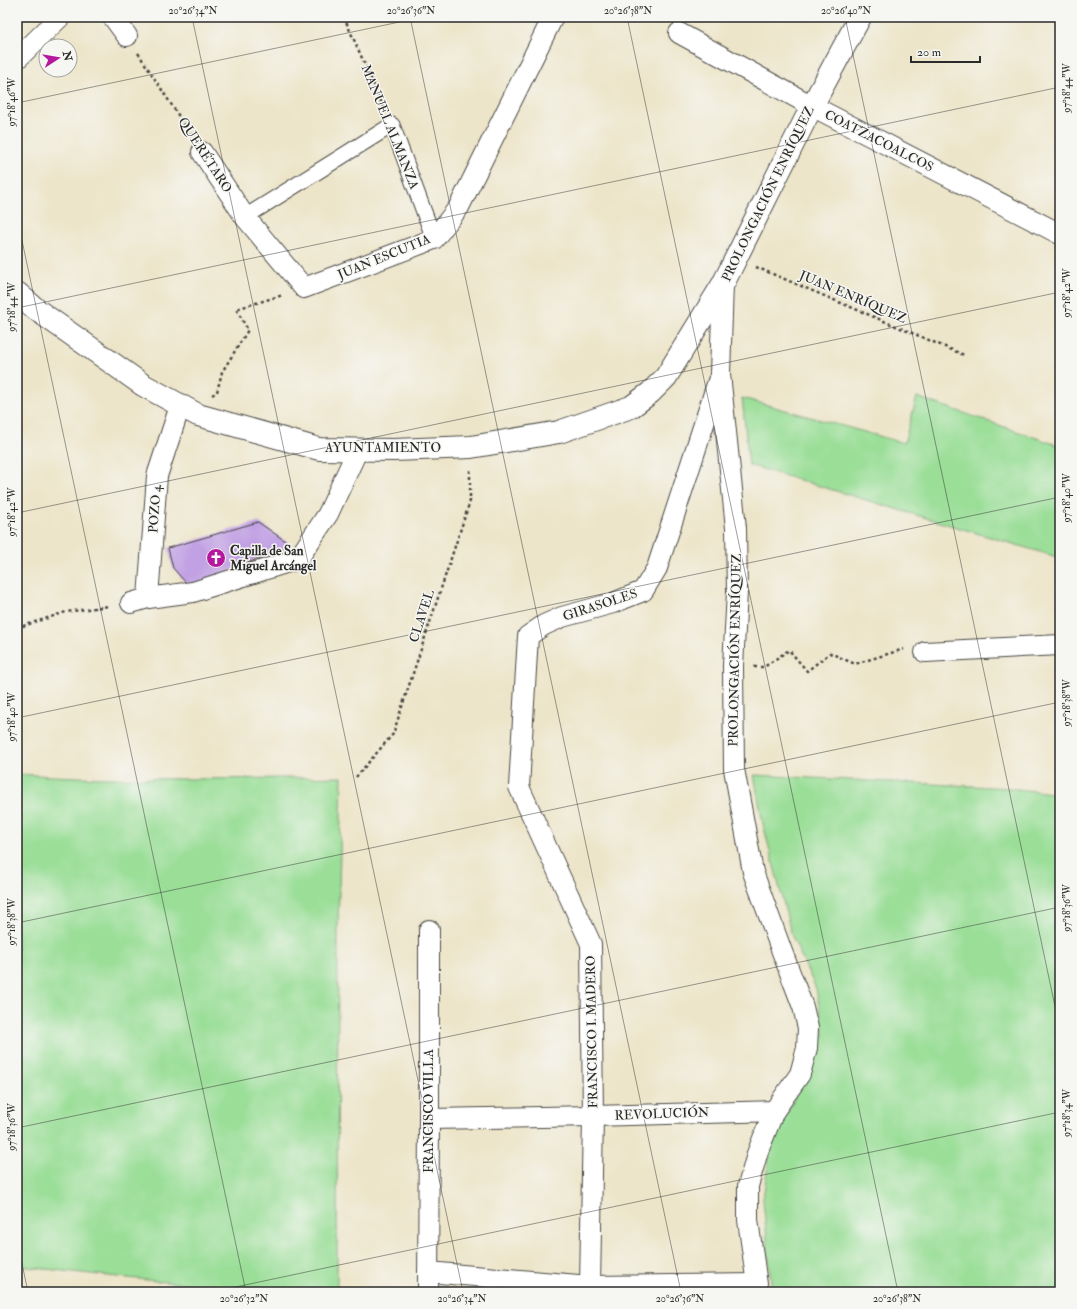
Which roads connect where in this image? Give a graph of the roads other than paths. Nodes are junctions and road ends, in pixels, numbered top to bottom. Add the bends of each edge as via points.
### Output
1 (60, 17) edge
2 (112, 17) edge
3 (553, 17) edge
4 (860, 17) edge
5 (679, 33) dead end
6 (127, 36) road end
7 (17, 59) edge
8 (812, 106) junction
9 (202, 152) road end
10 (245, 217) junction
11 (1059, 232) edge
12 (434, 239) junction
13 (723, 284) junction
14 (304, 288) joint
15 (17, 293) edge
16 (720, 374) junction
17 (189, 410) junction
18 (358, 449) junction
19 (1060, 645) edge
20 (924, 652) road end
21 (519, 787) joint
22 (428, 930) dead end
23 (774, 1111) junction
24 (593, 1116) junction
25 (430, 1119) junction
26 (428, 1272) junction
27 (758, 1288) edge
28 (589, 1289) edge
29 (428, 1292) edge

1 - 7 street
2 - 6 street
3 - 12 street, JUAN ESCUTIA via 459,207
4 - 8 street, PROLONGACIÓN ENRÍQUEZ
5 - 8 street, COATZACOALCOS
8 - 11 street, COATZACOALCOS
8 - 13 street, PROLONGACIÓN ENRÍQUEZ
9 - 10 street, QUERÉTARO
10 - 12 street, MANUEL ALMANZA via 392,125
10 - 14 street, QUERÉTARO
12 - 14 street, JUAN ESCUTIA
13 - 16 street, PROLONGACIÓN ENRÍQUEZ
13 - 18 street, AYUNTAMIENTO via 666,377 631,407 559,432 471,447
15 - 17 street, AYUNTAMIENTO via 143,385
16 - 21 street, GIRASOLES via 657,568 643,591 544,624 528,636
16 - 23 street, PROLONGACIÓN ENRÍQUEZ via 736,528 734,769 753,872 804,1007 808,1028 807,1048 800,1074
17 - 18 street, AYUNTAMIENTO via 320,448
17 - 18 street, POZO 4 via 157,476 140,600 193,592 298,559 328,514
19 - 20 street
21 - 24 street, FRANCISCO I. MADERO via 590,944
22 - 25 street, FRANCISCO VILLA
23 - 24 street, REVOLUCIÓN
23 - 27 street, PROLONGACIÓN ENRÍQUEZ via 758,1151 748,1186 748,1220
24 - 25 street, REVOLUCIÓN
24 - 28 street, FRANCISCO I. MADERO
25 - 26 street, FRANCISCO VILLA
26 - 28 street
26 - 29 street, FRANCISCO VILLA
27 - 28 street

